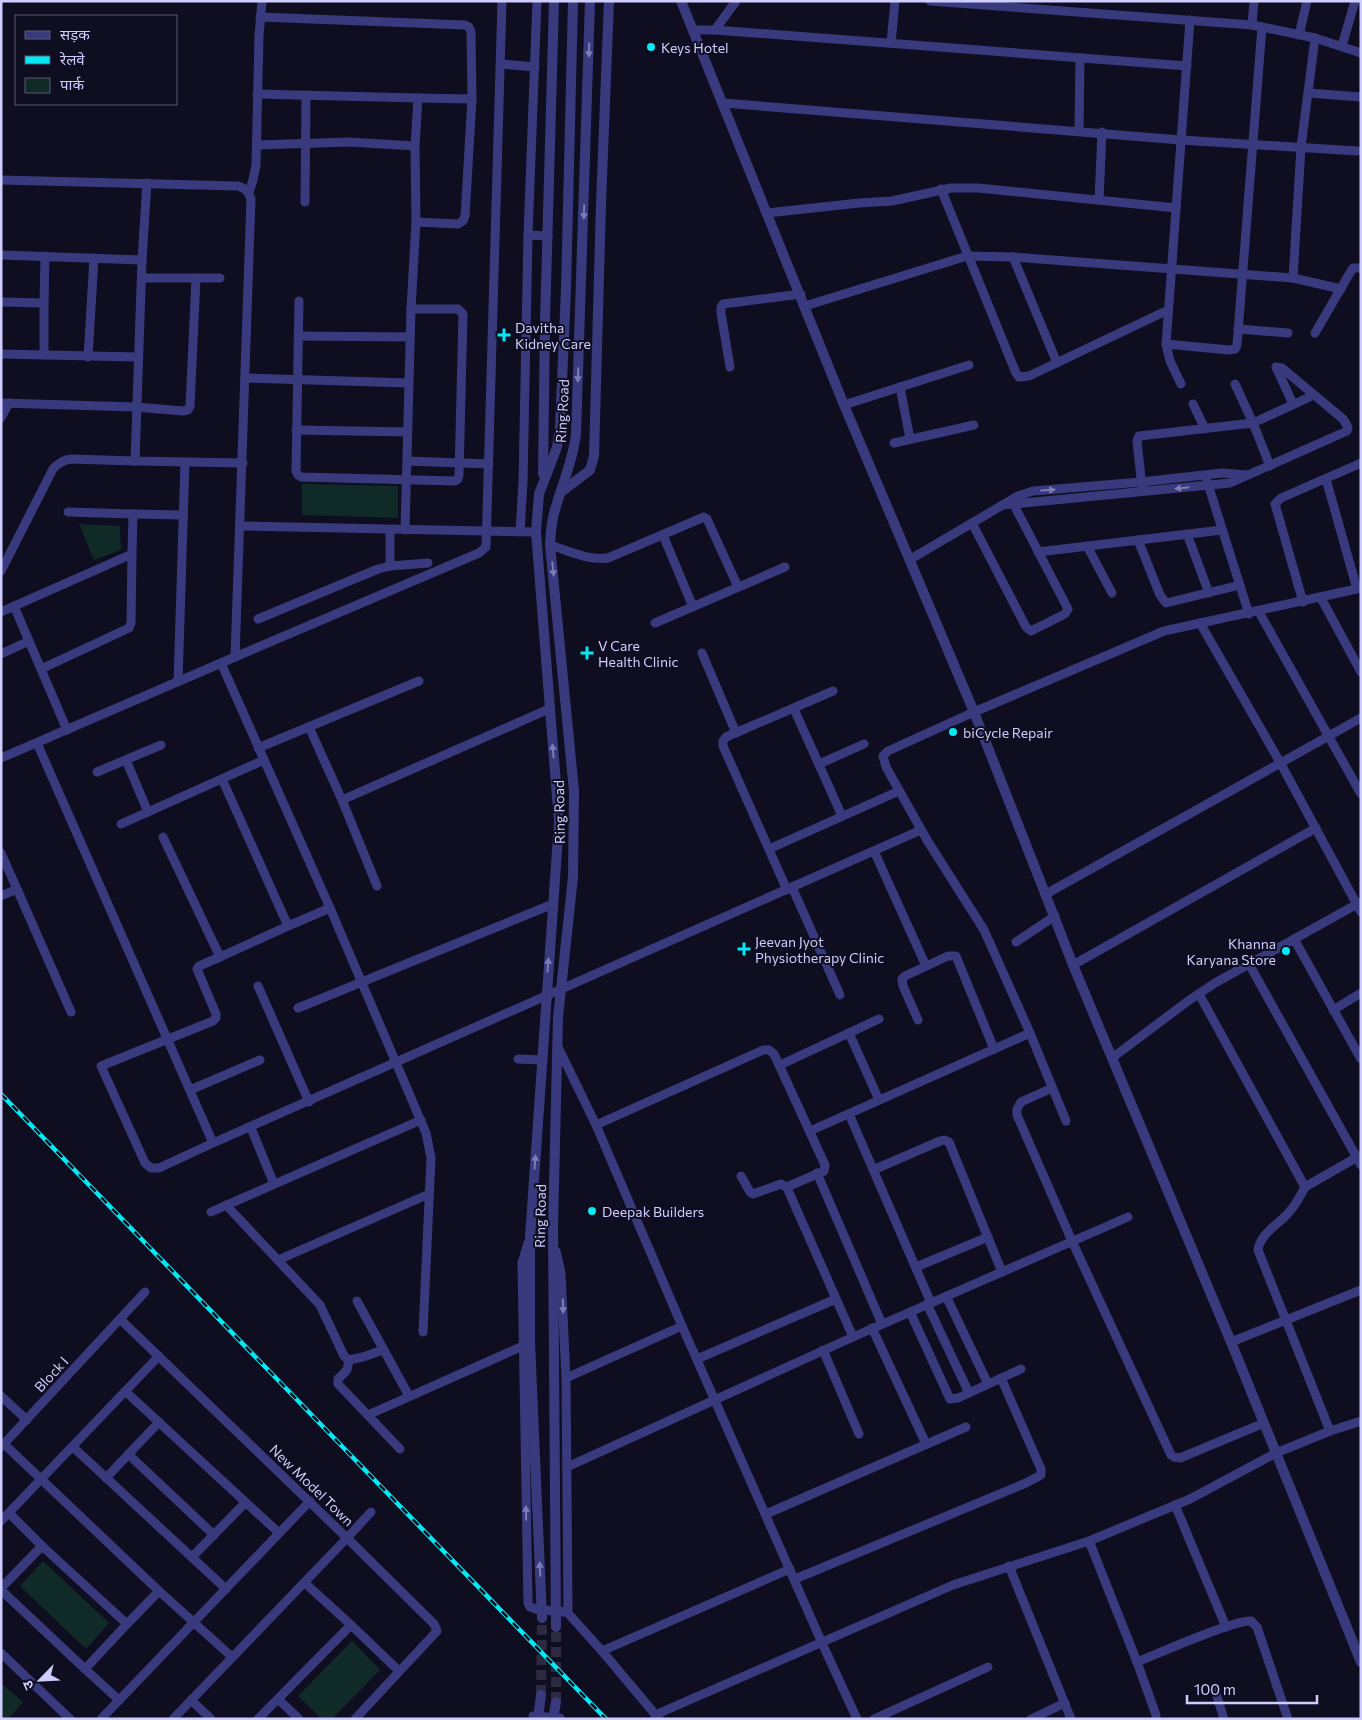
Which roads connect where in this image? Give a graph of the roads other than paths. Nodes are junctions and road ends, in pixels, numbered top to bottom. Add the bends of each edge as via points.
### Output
1 (262, 1) edge
2 (502, 1) edge
3 (537, 1) edge
4 (554, 1) edge
5 (573, 1) edge
6 (590, 1) edge
7 (609, 1) edge
8 (681, 1) edge
9 (736, 1) edge
10 (895, 1) edge
11 (930, 1) edge
12 (934, 1) edge
13 (1254, 1) edge
14 (1307, 1) edge
15 (1355, 1) edge
16 (1025, 5) edge
17 (260, 17) junction
18 (1190, 20) junction
19 (1252, 25) junction
20 (1262, 27) junction
21 (693, 30) junction
22 (715, 30) junction
23 (1299, 35) junction
24 (1315, 38) junction
25 (891, 43) junction
26 (1342, 46) junction
27 (1361, 53) edge
28 (1080, 58) junction
29 (501, 64) junction
30 (1187, 66) junction
31 (535, 67) junction
32 (588, 81) junction
33 (605, 83) junction
34 (1308, 93) junction
35 (257, 94) junction
36 (306, 96) junction
37 (1361, 97) edge
38 (418, 98) junction
39 (472, 99) junction
40 (723, 103) junction
41 (1078, 130) junction
42 (1102, 132) junction
43 (1181, 140) junction
44 (305, 142) junction
45 (1253, 144) junction
46 (257, 145) junction
47 (416, 146) junction
48 (1301, 147) junction
49 (1357, 151) dead end
50 (1, 180) edge
51 (147, 183) junction
52 (942, 189) junction
53 (249, 192) junction
54 (1099, 200) junction
55 (305, 202) dead end
56 (1176, 208) junction
57 (767, 213) junction
58 (416, 222) junction
59 (528, 235) junction
60 (548, 236) junction
61 (1, 255) edge
62 (45, 256) junction
63 (968, 256) junction
64 (1013, 257) junction
65 (94, 258) junction
66 (142, 260) junction
67 (1361, 268) edge
68 (1172, 270) junction
69 (1243, 274) junction
70 (142, 278) junction
71 (196, 278) junction
72 (220, 278) dead end
73 (1293, 278) junction
74 (1341, 289) junction
75 (801, 294) junction
76 (299, 301) dead end
77 (1, 302) edge
78 (44, 303) junction
79 (805, 306) junction
80 (411, 309) junction
81 (1168, 310) junction
82 (1238, 329) junction
83 (1288, 333) dead end
84 (1315, 333) dead end
85 (298, 336) junction
86 (410, 337) junction
87 (1166, 344) junction
88 (1, 354) edge
89 (44, 355) junction
90 (88, 357) junction
91 (138, 357) junction
92 (1057, 363) junction
93 (969, 365) dead end
94 (730, 367) dead end
95 (246, 378) junction
96 (298, 380) junction
97 (409, 383) junction
98 (1181, 384) dead end
99 (1235, 384) dead end
100 (900, 387) junction
101 (1314, 395) junction
102 (5, 403) edge
103 (1193, 404) dead end
104 (1293, 404) junction
105 (844, 405) junction
106 (136, 407) junction
107 (1, 418) edge
108 (1253, 423) junction
109 (974, 424) dead end
110 (1206, 429) junction
111 (296, 430) junction
112 (408, 432) junction
113 (910, 440) junction
114 (894, 443) dead end
115 (135, 461) junction
116 (407, 461) junction
117 (185, 462) junction
118 (243, 463) junction
119 (1361, 463) edge
120 (459, 464) junction
121 (488, 464) junction
122 (1270, 466) junction
123 (1205, 475) junction
124 (1246, 475) junction
125 (1326, 478) junction
126 (407, 480) junction
127 (543, 480) junction
128 (1208, 485) junction
129 (1142, 487) junction
130 (1071, 488) junction
131 (561, 492) junction
132 (1073, 500) junction
133 (1014, 504) junction
134 (1002, 505) junction
135 (68, 512) dead end
136 (133, 514) junction
137 (183, 515) junction
138 (972, 523) junction
139 (240, 526) junction
140 (390, 530) junction
141 (405, 530) junction
142 (1222, 530) junction
143 (487, 531) junction
144 (520, 532) junction
145 (536, 532) junction
146 (1187, 534) junction
147 (663, 535) junction
148 (1138, 540) junction
149 (550, 545) junction
150 (1087, 546) junction
151 (1038, 552) junction
152 (132, 554) junction
153 (909, 560) junction
154 (428, 563) dead end
155 (390, 566) junction
156 (785, 567) dead end
157 (1, 571) edge
158 (1240, 585) junction
159 (738, 587) junction
160 (1359, 589) edge
161 (1112, 593) dead end
162 (1209, 593) junction
163 (1321, 598) junction
164 (1303, 602) junction
165 (14, 606) junction
166 (693, 607) junction
167 (1, 612) edge
168 (1254, 613) junction
169 (258, 619) dead end
170 (655, 623) dead end
171 (1200, 623) junction
172 (29, 641) junction
173 (702, 652) dead end
174 (1, 654) edge
175 (235, 657) junction
176 (221, 663) junction
177 (41, 669) junction
178 (1361, 672) edge
179 (178, 681) junction
180 (419, 681) dead end
181 (833, 691) dead end
182 (549, 709) junction
183 (794, 709) junction
184 (974, 712) junction
185 (1361, 718) edge
186 (309, 726) junction
187 (67, 730) junction
188 (736, 733) junction
189 (1329, 737) junction
190 (37, 743) junction
191 (864, 744) dead end
192 (161, 745) dead end
193 (258, 748) junction
194 (1, 758) edge
195 (126, 760) junction
196 (264, 760) junction
197 (819, 764) junction
198 (1281, 764) junction
199 (97, 772) dead end
200 (222, 779) junction
201 (899, 791) junction
202 (1361, 794) edge
203 (342, 800) junction
204 (148, 812) junction
205 (842, 816) junction
206 (122, 824) dead end
207 (1316, 828) junction
208 (921, 830) junction
209 (163, 837) dead end
210 (768, 849) junction
211 (874, 851) junction
212 (1, 853) edge
213 (377, 886) dead end
214 (790, 888) junction
215 (18, 889) junction
216 (1046, 894) junction
217 (1, 896) edge
218 (554, 904) junction
219 (1359, 906) edge
220 (330, 908) junction
221 (1055, 916) junction
222 (288, 926) junction
223 (1294, 939) junction
224 (1016, 942) dead end
225 (220, 957) junction
226 (1249, 964) junction
227 (1073, 965) junction
228 (926, 966) junction
229 (362, 981) junction
230 (258, 986) dead end
231 (560, 991) junction
232 (1361, 993) edge
233 (1199, 994) junction
234 (840, 995) dead end
235 (546, 996) junction
236 (298, 1008) dead end
237 (1333, 1010) junction
238 (71, 1012) dead end
239 (879, 1019) dead end
240 (918, 1020) dead end
241 (849, 1033) junction
242 (1030, 1033) junction
243 (168, 1040) junction
244 (558, 1047) junction
245 (994, 1049) junction
246 (1112, 1058) junction
247 (518, 1059) dead end
248 (1361, 1059) edge
249 (260, 1060) dead end
250 (542, 1060) junction
251 (396, 1062) junction
252 (780, 1066) junction
253 (1052, 1088) junction
254 (190, 1090) junction
255 (879, 1100) junction
256 (309, 1102) junction
257 (849, 1114) junction
258 (421, 1120) junction
259 (1066, 1121) dead end
260 (596, 1125) junction
261 (251, 1128) junction
262 (810, 1131) junction
263 (213, 1143) junction
264 (1359, 1159) edge
265 (873, 1170) junction
266 (817, 1173) junction
267 (741, 1176) dead end
268 (274, 1184) junction
269 (1306, 1187) junction
270 (788, 1188) junction
271 (429, 1194) junction
272 (226, 1205) junction
273 (211, 1212) dead end
274 (1128, 1217) dead end
275 (530, 1237) junction
276 (988, 1237) junction
277 (553, 1240) junction
278 (1072, 1241) junction
279 (278, 1260) junction
280 (916, 1267) junction
281 (1002, 1272) junction
282 (1361, 1290) edge
283 (145, 1292) dead end
284 (946, 1296) junction
285 (836, 1299) junction
286 (357, 1301) dead end
287 (929, 1304) junction
288 (910, 1312) junction
289 (1287, 1319) junction
290 (121, 1320) junction
291 (882, 1324) junction
292 (682, 1326) junction
293 (872, 1328) junction
294 (422, 1332) dead end
295 (853, 1337) junction
296 (1231, 1342) junction
297 (523, 1346) junction
298 (383, 1350) junction
299 (823, 1350) junction
300 (159, 1356) junction
301 (697, 1359) junction
302 (349, 1360) junction
303 (1021, 1368) dead end
304 (566, 1378) junction
305 (1001, 1378) junction
306 (988, 1384) junction
307 (125, 1391) junction
308 (969, 1393) junction
309 (1, 1396) edge
310 (408, 1396) junction
311 (715, 1400) junction
312 (368, 1415) junction
313 (27, 1420) junction
314 (1361, 1421) edge
315 (159, 1422) junction
316 (1264, 1423) junction
317 (966, 1427) dead end
318 (1330, 1431) junction
319 (859, 1434) dead end
320 (926, 1444) junction
321 (3, 1446) edge
322 (73, 1447) junction
323 (400, 1449) dead end
324 (1276, 1453) junction
325 (128, 1454) junction
326 (567, 1467) junction
327 (106, 1478) junction
328 (41, 1480) junction
329 (310, 1501) junction
330 (245, 1503) junction
331 (1175, 1505) junction
332 (371, 1512) dead end
333 (9, 1513) junction
334 (766, 1514) junction
335 (1, 1521) edge
336 (279, 1533) junction
337 (214, 1535) junction
338 (348, 1538) junction
339 (1089, 1541) junction
340 (42, 1546) junction
341 (192, 1557) junction
342 (1009, 1566) junction
343 (790, 1569) junction
344 (795, 1579) junction
345 (305, 1583) junction
346 (1, 1589) edge
347 (226, 1589) junction
348 (159, 1591) junction
349 (565, 1611) junction
350 (539, 1613) junction
351 (193, 1623) junction
352 (127, 1624) junction
353 (351, 1625) junction
354 (556, 1626) tunnel mouth
355 (1226, 1627) junction
356 (822, 1643) junction
357 (602, 1651) junction
358 (1, 1653) edge
359 (232, 1657) junction
360 (1137, 1662) junction
361 (1361, 1662) edge
362 (988, 1667) dead end
363 (85, 1669) junction
364 (399, 1671) junction
365 (1216, 1690) dead end
366 (542, 1695) tunnel mouth
367 (278, 1699) junction
368 (119, 1700) junction
369 (191, 1700) junction
370 (556, 1702) tunnel mouth
371 (1065, 1703) junction
372 (1156, 1716) dead end
373 (657, 1717) edge
374 (533, 1718) edge
375 (559, 1718) edge
376 (70, 1719) edge
377 (101, 1719) edge
378 (173, 1719) edge
379 (211, 1719) edge
380 (258, 1719) edge
381 (299, 1719) edge
382 (355, 1719) edge
383 (858, 1719) edge
384 (874, 1719) edge
385 (1031, 1719) edge
386 (1072, 1719) edge
387 (1224, 1719) edge
388 (1288, 1719) edge

1 - 17 street
2 - 29 street
3 - 31 street
4 - 60 street
5 - 127 street, Ring Road via 560,428 557,447
6 -> 32 street, Ring Road
7 - 33 street
8 - 21 street
9 - 22 street
10 - 25 street
11 - 12 street
12 - 16 street
13 - 19 street
14 - 23 street
15 - 26 street
16 - 18 street
17 - 35 street
17 - 39 street via 465,25 471,32
18 - 19 street
18 - 30 street
19 - 20 street
20 - 23 street
20 - 45 street
21 - 22 street
21 - 40 street
22 - 25 street
23 - 24 street
24 - 26 street
24 - 34 street
25 - 28 street
26 - 27 street
28 - 30 street
28 - 41 street
29 - 31 street
29 - 121 street
30 - 43 street
31 - 59 street
32 - 33 street
32 -> 131 street, Ring Road via 576,434
33 - 131 street via 594,456 590,470
34 - 37 street
34 - 48 street
35 - 36 street
35 - 46 street
36 - 38 street
36 - 44 street
38 - 39 street
38 - 47 street
39 - 58 street via 465,216 458,224
40 - 41 street
40 - 57 street
41 - 42 street
42 - 43 street
42 - 54 street
43 - 45 street
43 - 56 street
44 - 46 street
44 - 47 street
44 - 55 street
45 - 48 street
45 - 69 street
46 - 53 street
47 - 58 street
48 - 49 street
48 - 73 street
50 - 51 street
51 - 53 street via 238,186
51 - 66 street
52 - 54 street via 978,188
52 - 57 street via 892,200
52 - 63 street
53 - 95 street
54 - 56 street
56 - 68 street
57 - 75 street
58 - 80 street
59 - 60 street
59 - 144 street via 524,482
60 - 127 street
61 - 62 street
62 - 65 street
62 - 78 street
63 - 64 street
63 - 79 street
63 - 92 street via 1016,373 1020,377 1029,376
64 - 68 street
64 - 92 street
65 - 66 street
65 - 90 street
66 - 70 street
67 - 74 street via 1353,268
68 - 69 street
68 - 81 street
69 - 73 street
69 - 82 street
70 - 71 street
70 - 91 street
71 - 72 street
71 - 106 street via 190,406 183,411
73 - 74 street
74 - 84 street
75 - 79 street
75 - 94 street via 720,307
76 - 85 street
77 - 78 street
78 - 89 street
79 - 105 street
80 - 86 street
80 - 120 street via 458,309 463,314
81 - 87 street
81 - 92 street
82 - 83 street
82 - 87 street via 1237,345 1232,350
85 - 86 street
85 - 96 street
86 - 97 street
87 - 98 street
88 - 89 street
89 - 90 street
90 - 91 street
91 - 106 street
93 - 100 street
95 - 96 street
95 - 118 street
96 - 97 street
96 - 111 street
97 - 112 street
99 - 108 street
100 - 105 street
100 - 113 street
101 - 104 street
101 - 104 street via 1282,368 1276,367
101 - 122 street via 1343,419 1347,431
102 - 106 street
102 - 107 street
103 - 110 street
104 - 108 street
105 - 153 street
106 - 115 street
108 - 110 street
108 - 122 street
109 - 113 street
110 - 129 street via 1139,436
111 - 112 street
111 - 126 street via 296,471 301,477
112 - 116 street
113 - 114 street
115 - 117 street
115 - 157 street via 71,459 58,463
116 - 120 street
116 - 126 street
117 - 118 street
117 - 137 street
118 - 139 street
119 - 125 street
120 - 121 street
120 - 126 street via 455,481
121 - 143 street
122 - 124 street
123 - 124 street
123 - 128 street
123 - 129 street
124 - 128 street via 1230,483
125 - 160 street
125 - 164 street via 1281,498 1275,504
126 - 141 street
127 - 145 street, Ring Road
128 -> 129 street
128 - 142 street
129 - 130 street
129 - 132 street
130 - 132 street
134 -> 130 street via 1033,491
131 - 149 street, Ring Road via 554,510
132 - 133 street
133 - 134 street
133 - 151 street
134 - 138 street
135 - 136 street
136 - 137 street
136 - 152 street
137 - 179 street
138 - 151 street via 1031,631 1065,614 1068,609
138 - 153 street
139 - 140 street
139 - 175 street
140 - 141 street
140 - 155 street
141 - 143 street
142 - 146 street
142 - 158 street
143 - 144 street
143 - 175 street via 486,547 479,553
144 - 145 street
145 - 182 street, Ring Road
146 - 148 street
146 - 162 street
147 - 149 street via 620,554 597,559
147 - 159 street via 700,517 707,519
147 - 166 street
148 - 150 street
148 - 162 street via 1163,601 1169,603
149 -> 231 street, Ring Road via 574,791 573,877
150 - 151 street
150 - 161 street
152 - 165 street
152 - 177 street via 131,623 128,628
153 - 184 street
154 - 155 street
155 - 169 street via 367,572
156 - 159 street
158 - 162 street
158 - 168 street
159 - 166 street
160 - 163 street
163 - 164 street
163 - 178 street
164 - 168 street
165 - 167 street
165 - 172 street
166 - 170 street
168 - 171 street
168 - 189 street
171 - 184 street via 1155,634
171 - 198 street
172 - 174 street
172 - 177 street
173 - 188 street
175 - 176 street
176 - 179 street
176 - 193 street
177 - 187 street
179 - 187 street
180 - 186 street
181 - 183 street
182 - 203 street
218 -> 182 street, Ring Road via 559,822
183 - 188 street
183 - 197 street
184 - 201 street via 883,756
184 - 216 street
185 - 189 street
186 - 193 street
186 - 203 street
187 - 190 street
188 - 210 street via 726,737 723,746
189 - 198 street
189 - 202 street
190 - 194 street
190 - 243 street
191 - 197 street
192 - 195 street
193 - 196 street
195 - 199 street
195 - 204 street
196 - 200 street
196 - 220 street
197 - 205 street
198 - 207 street
198 - 216 street
200 - 204 street
200 - 222 street
201 - 205 street
201 - 208 street
203 - 213 street
204 - 206 street
205 - 210 street
207 - 219 street
207 - 227 street
208 - 211 street
208 - 242 street via 984,930
209 - 225 street
210 - 214 street
211 - 214 street
211 - 228 street
212 - 215 street
214 - 231 street
214 - 234 street
215 - 217 street
215 - 238 street
216 - 221 street
218 - 229 street
235 -> 218 street, Ring Road
219 - 223 street
220 - 222 street
220 - 229 street
221 - 224 street
221 - 227 street
222 - 225 street
223 - 226 street
223 - 237 street
225 - 243 street via 197,969 216,1018
226 - 233 street
226 - 264 street
227 - 246 street
228 - 240 street via 902,979
228 - 245 street via 948,956 956,956
229 - 236 street
229 - 251 street
230 - 256 street
231 - 235 street
231 - 244 street, Ring Road
232 - 237 street
233 - 246 street
233 - 269 street
235 - 250 street, Ring Road
235 - 251 street
237 - 248 street
239 - 241 street
241 - 252 street
241 - 255 street
242 - 245 street
242 - 253 street
243 - 254 street
243 - 263 street via 101,1066 145,1162 151,1168 159,1168
244 - 260 street
244 - 277 street, Ring Road
245 - 255 street
246 - 296 street
247 - 250 street
249 - 254 street
275 -> 250 street, Ring Road
251 - 256 street
251 - 258 street
252 - 260 street via 774,1054 763,1050
252 - 262 street
253 - 259 street
253 - 278 street via 1021,1102 1017,1109
254 - 263 street
255 - 257 street
256 - 261 street
257 - 262 street
257 - 265 street
258 - 268 street
258 - 271 street via 430,1145
260 - 292 street
261 - 263 street
261 - 268 street
262 - 266 street via 825,1165 824,1171
264 - 269 street
265 - 276 street via 940,1141 948,1142
265 - 280 street
266 - 270 street
266 - 291 street
267 - 270 street via 753,1194 781,1184
268 - 272 street
269 - 289 street via 1291,1210 1259,1243 1260,1258
270 - 285 street
271 - 279 street
271 - 294 street
272 - 273 street
272 - 279 street
274 - 278 street
275 - 297 street via 522,1263
350 -> 275 street, Ring Road via 530,1342
276 - 280 street
276 - 281 street
277 -> 304 street via 561,1273
277 - 354 street, Ring Road
278 - 281 street
278 - 316 street via 1171,1455 1180,1458
279 - 302 street via 320,1305 344,1356
280 - 287 street
281 - 284 street
282 - 289 street
283 - 290 street, Block I
284 - 287 street
284 - 306 street
285 - 295 street
285 - 301 street
286 - 298 street
287 - 288 street
287 - 308 street
288 - 291 street
288 - 308 street via 948,1397 953,1400
289 - 296 street
289 - 318 street
290 - 300 street, New Model Town
290 - 313 street, Block I
291 - 293 street
292 - 301 street
292 - 304 street
293 - 295 street
293 - 320 street
295 - 299 street
296 - 316 street
297 - 310 street
350 -> 297 street via 528,1603
298 - 302 street
298 - 310 street
299 - 311 street
299 - 319 street
300 - 307 street
300 - 329 street, New Model Town
301 - 311 street
302 - 312 street via 347,1370 337,1382
303 - 305 street
304 - 326 street
305 - 306 street
305 - 344 street via 1041,1475
306 - 308 street
307 - 315 street
307 - 322 street
309 - 313 street
310 - 312 street
311 - 326 street
311 - 334 street
312 - 323 street
313 - 321 street, Block I
314 - 318 street
315 - 325 street
315 - 330 street
316 - 324 street
317 - 320 street
318 - 324 street
320 - 334 street
321 - 328 street
322 - 327 street
322 - 328 street
324 - 331 street
324 - 361 street
325 - 327 street
325 - 337 street
326 - 349 street via 568,1609
327 - 341 street
328 - 333 street
328 - 348 street
329 - 336 street
329 - 338 street, New Model Town
330 - 336 street
330 - 337 street
331 - 339 street
331 - 355 street
332 - 338 street
333 - 335 street
333 - 340 street
334 - 343 street
336 - 347 street
337 - 341 street
338 - 345 street, New Model Town
338 - 364 street via 437,1629
339 - 342 street
339 - 360 street
340 - 346 street
340 - 352 street
341 - 347 street
342 - 356 street via 952,1585
342 - 371 street
343 - 344 street
343 - 357 street
344 - 356 street
345 - 353 street
345 - 359 street, New Model Town
346 - 363 street
347 - 351 street
348 - 351 street
348 - 352 street
349 - 350 street, bridge
349 - 357 street
351 - 359 street
351 - 368 street
352 - 363 street
353 - 364 street
353 - 367 street
355 - 360 street
355 - 388 street via 1247,1620 1254,1623
356 - 373 street
356 - 383 street
357 - 373 street
358 - 376 street
359 - 369 street, New Model Town
360 - 372 street
362 - 384 street
363 - 368 street
364 - 382 street
365 - 387 street
366 - 374 street
367 - 380 street
367 - 381 street
368 - 377 street
369 - 378 street, New Model Town
369 - 379 street
370 - 375 street
371 - 385 street
371 - 386 street
374 - 375 street, bridge

